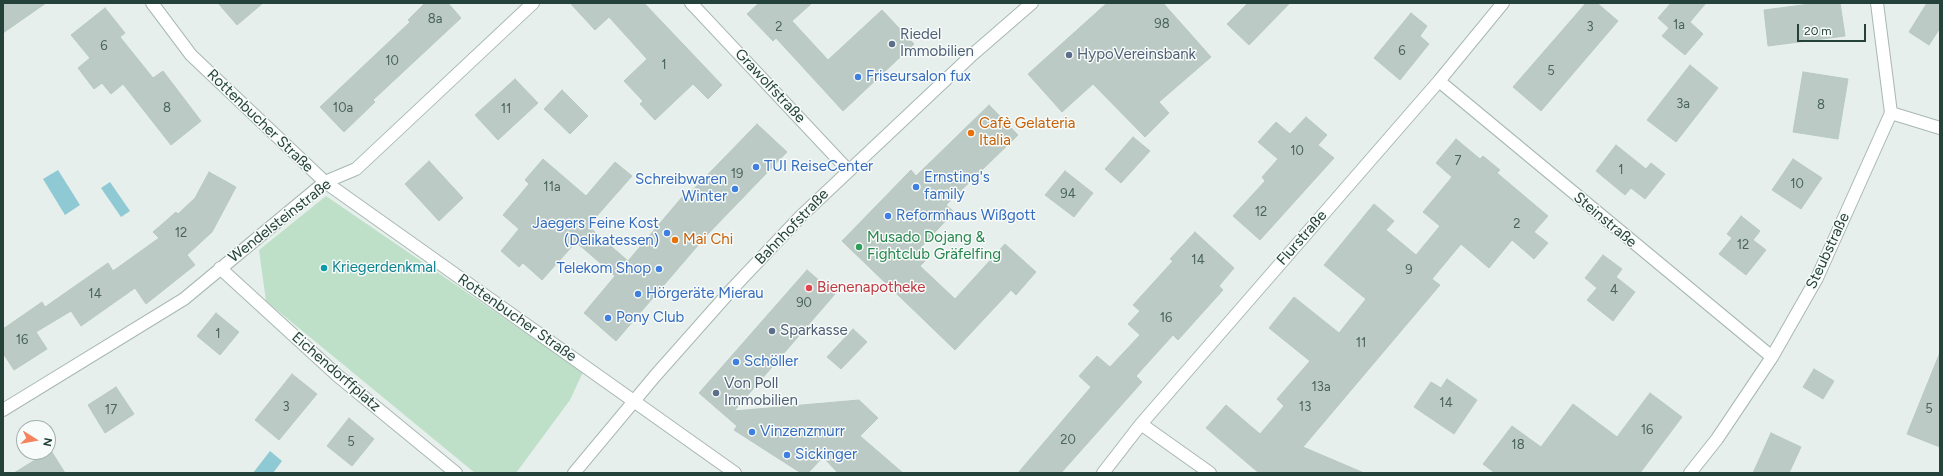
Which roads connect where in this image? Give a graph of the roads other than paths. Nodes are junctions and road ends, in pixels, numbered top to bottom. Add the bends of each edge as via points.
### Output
1 (152, 3) edge
2 (533, 3) edge
3 (692, 3) edge
4 (1032, 3) edge
5 (1503, 3) edge
6 (1877, 3) edge
7 (1439, 81) junction
8 (1891, 113) junction
9 (1940, 128) edge
10 (848, 170) junction
11 (325, 182) junction
12 (220, 268) junction
13 (1772, 357) junction
14 (633, 401) junction
15 (3, 410) edge
16 (1141, 424) junction
17 (456, 473) edge
18 (574, 473) edge
19 (735, 473) edge
20 (1103, 473) edge
21 (1210, 473) edge
22 (1690, 473) edge

1 - 11 street, Rottenbucher Straße via 191,54
2 - 11 street, Wendelsteinstraße via 356,169
3 - 10 street, Grawolfstraße
4 - 10 street, Bahnhofstraße
5 - 7 street, Flurstraße
6 - 8 street
7 - 13 street, Steinstraße
7 - 16 street, Flurstraße
8 - 9 street
8 - 13 street, Steubstraße via 1817,278
10 - 14 street, Bahnhofstraße via 744,277
11 - 12 street, Wendelsteinstraße
11 - 14 street, Rottenbucher Straße
12 - 15 street, Wendelsteinstraße via 184,299
12 - 17 street, Eichendorffplatz via 338,376
13 - 22 street, Steubstraße via 1717,439
14 - 18 street, Bahnhofstraße
14 - 19 street, Rottenbucher Straße
16 - 20 street, Flurstraße
16 - 21 street

